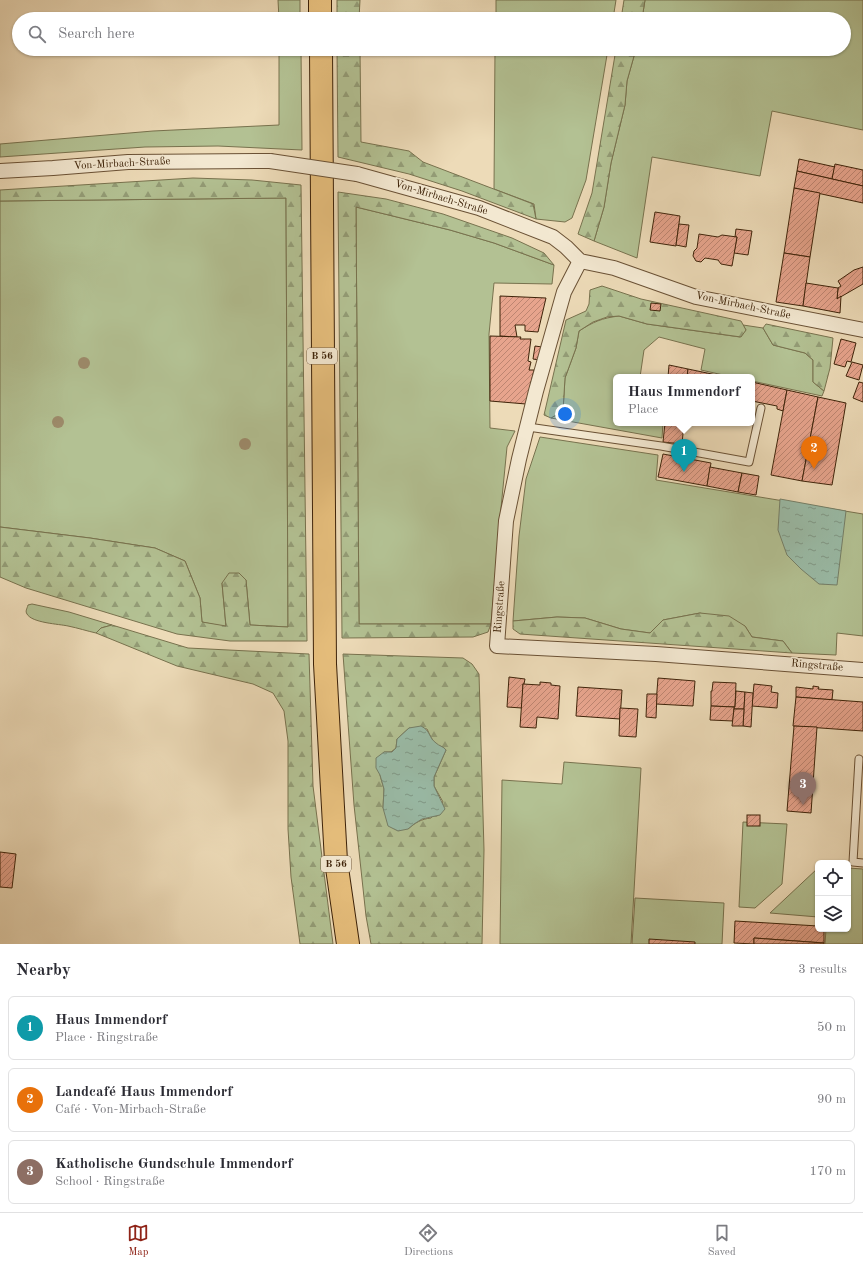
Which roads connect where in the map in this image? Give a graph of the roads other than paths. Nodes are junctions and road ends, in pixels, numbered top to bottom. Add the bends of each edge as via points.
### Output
1 (320, 0) edge
2 (320, 12) edge
3 (320, 56) edge
4 (0, 171) edge
5 (580, 261) junction
6 (863, 330) edge
7 (761, 408) dead end
8 (528, 427) junction
9 (863, 670) edge
10 (859, 760) dead end
11 (863, 863) edge
12 (348, 944) edge

1 - 2 main road
3 - 12 main road, B 56 via 325,664 336,861
4 - 5 street, Von-Mirbach-Straße, bridge via 128,162 270,161 357,174 479,208 553,237
5 - 6 street, Von-Mirbach-Straße via 614,268 696,297
5 - 8 street, Ringstraße via 564,292
7 - 8 lane via 749,462 661,446
8 - 9 street, Ringstraße via 506,520 497,646
10 - 11 lane via 853,862

